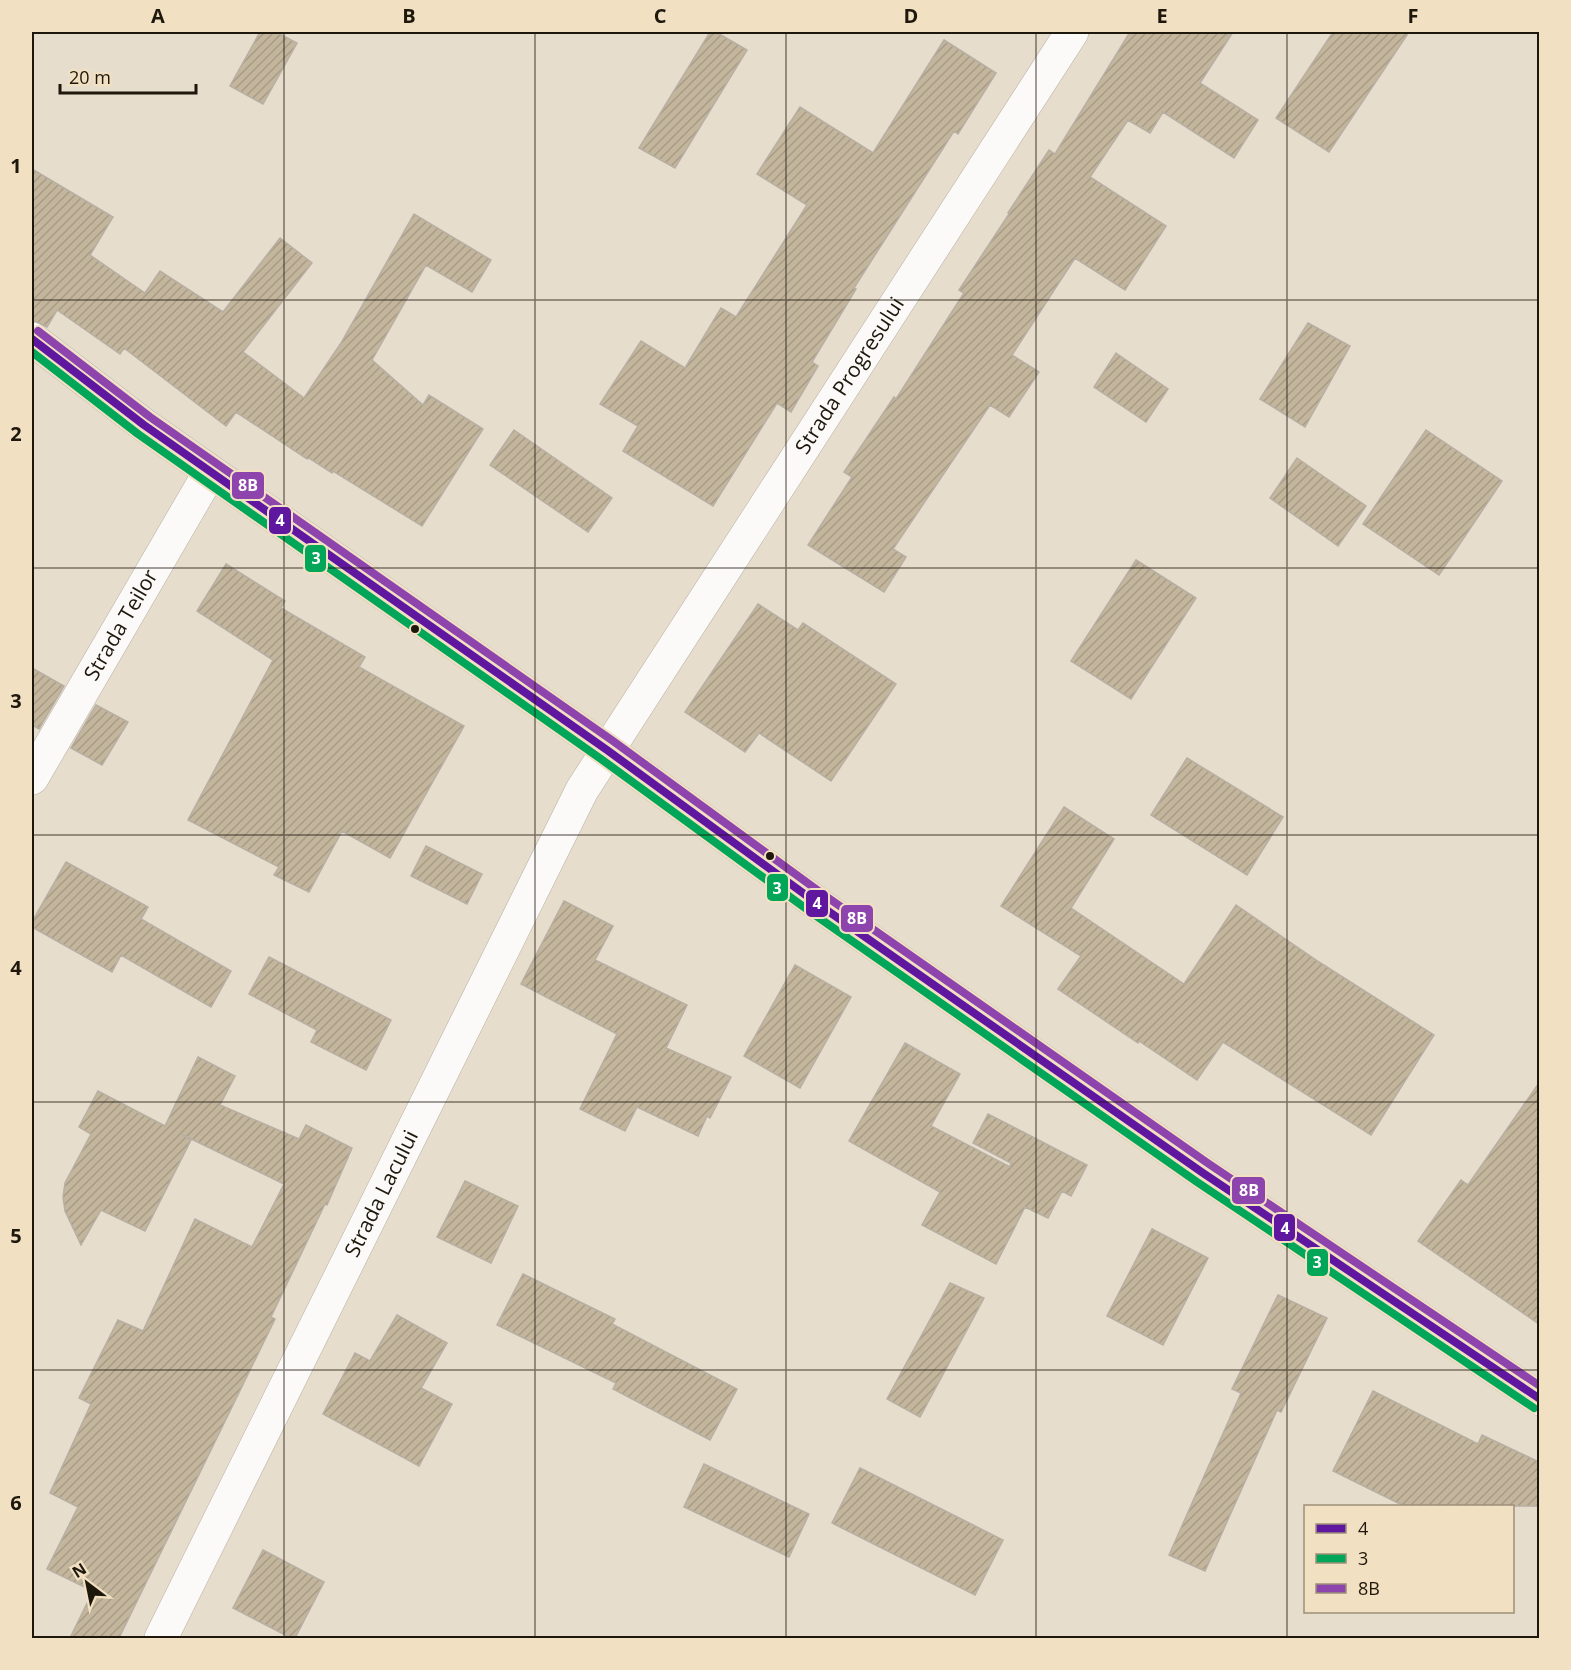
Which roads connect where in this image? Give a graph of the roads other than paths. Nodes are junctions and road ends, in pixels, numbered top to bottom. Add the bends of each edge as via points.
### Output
1 (1072, 32) edge
2 (32, 339) edge
3 (210, 472) junction
4 (607, 750) junction
5 (32, 778) edge
6 (1539, 1399) edge
7 (161, 1638) edge

1 - 4 street, Strada Progresului
2 - 3 street
3 - 4 street
3 - 5 street, Strada Teilor
4 - 6 street via 818,904 1203,1173
4 - 7 street, Strada Lacului via 571,811

